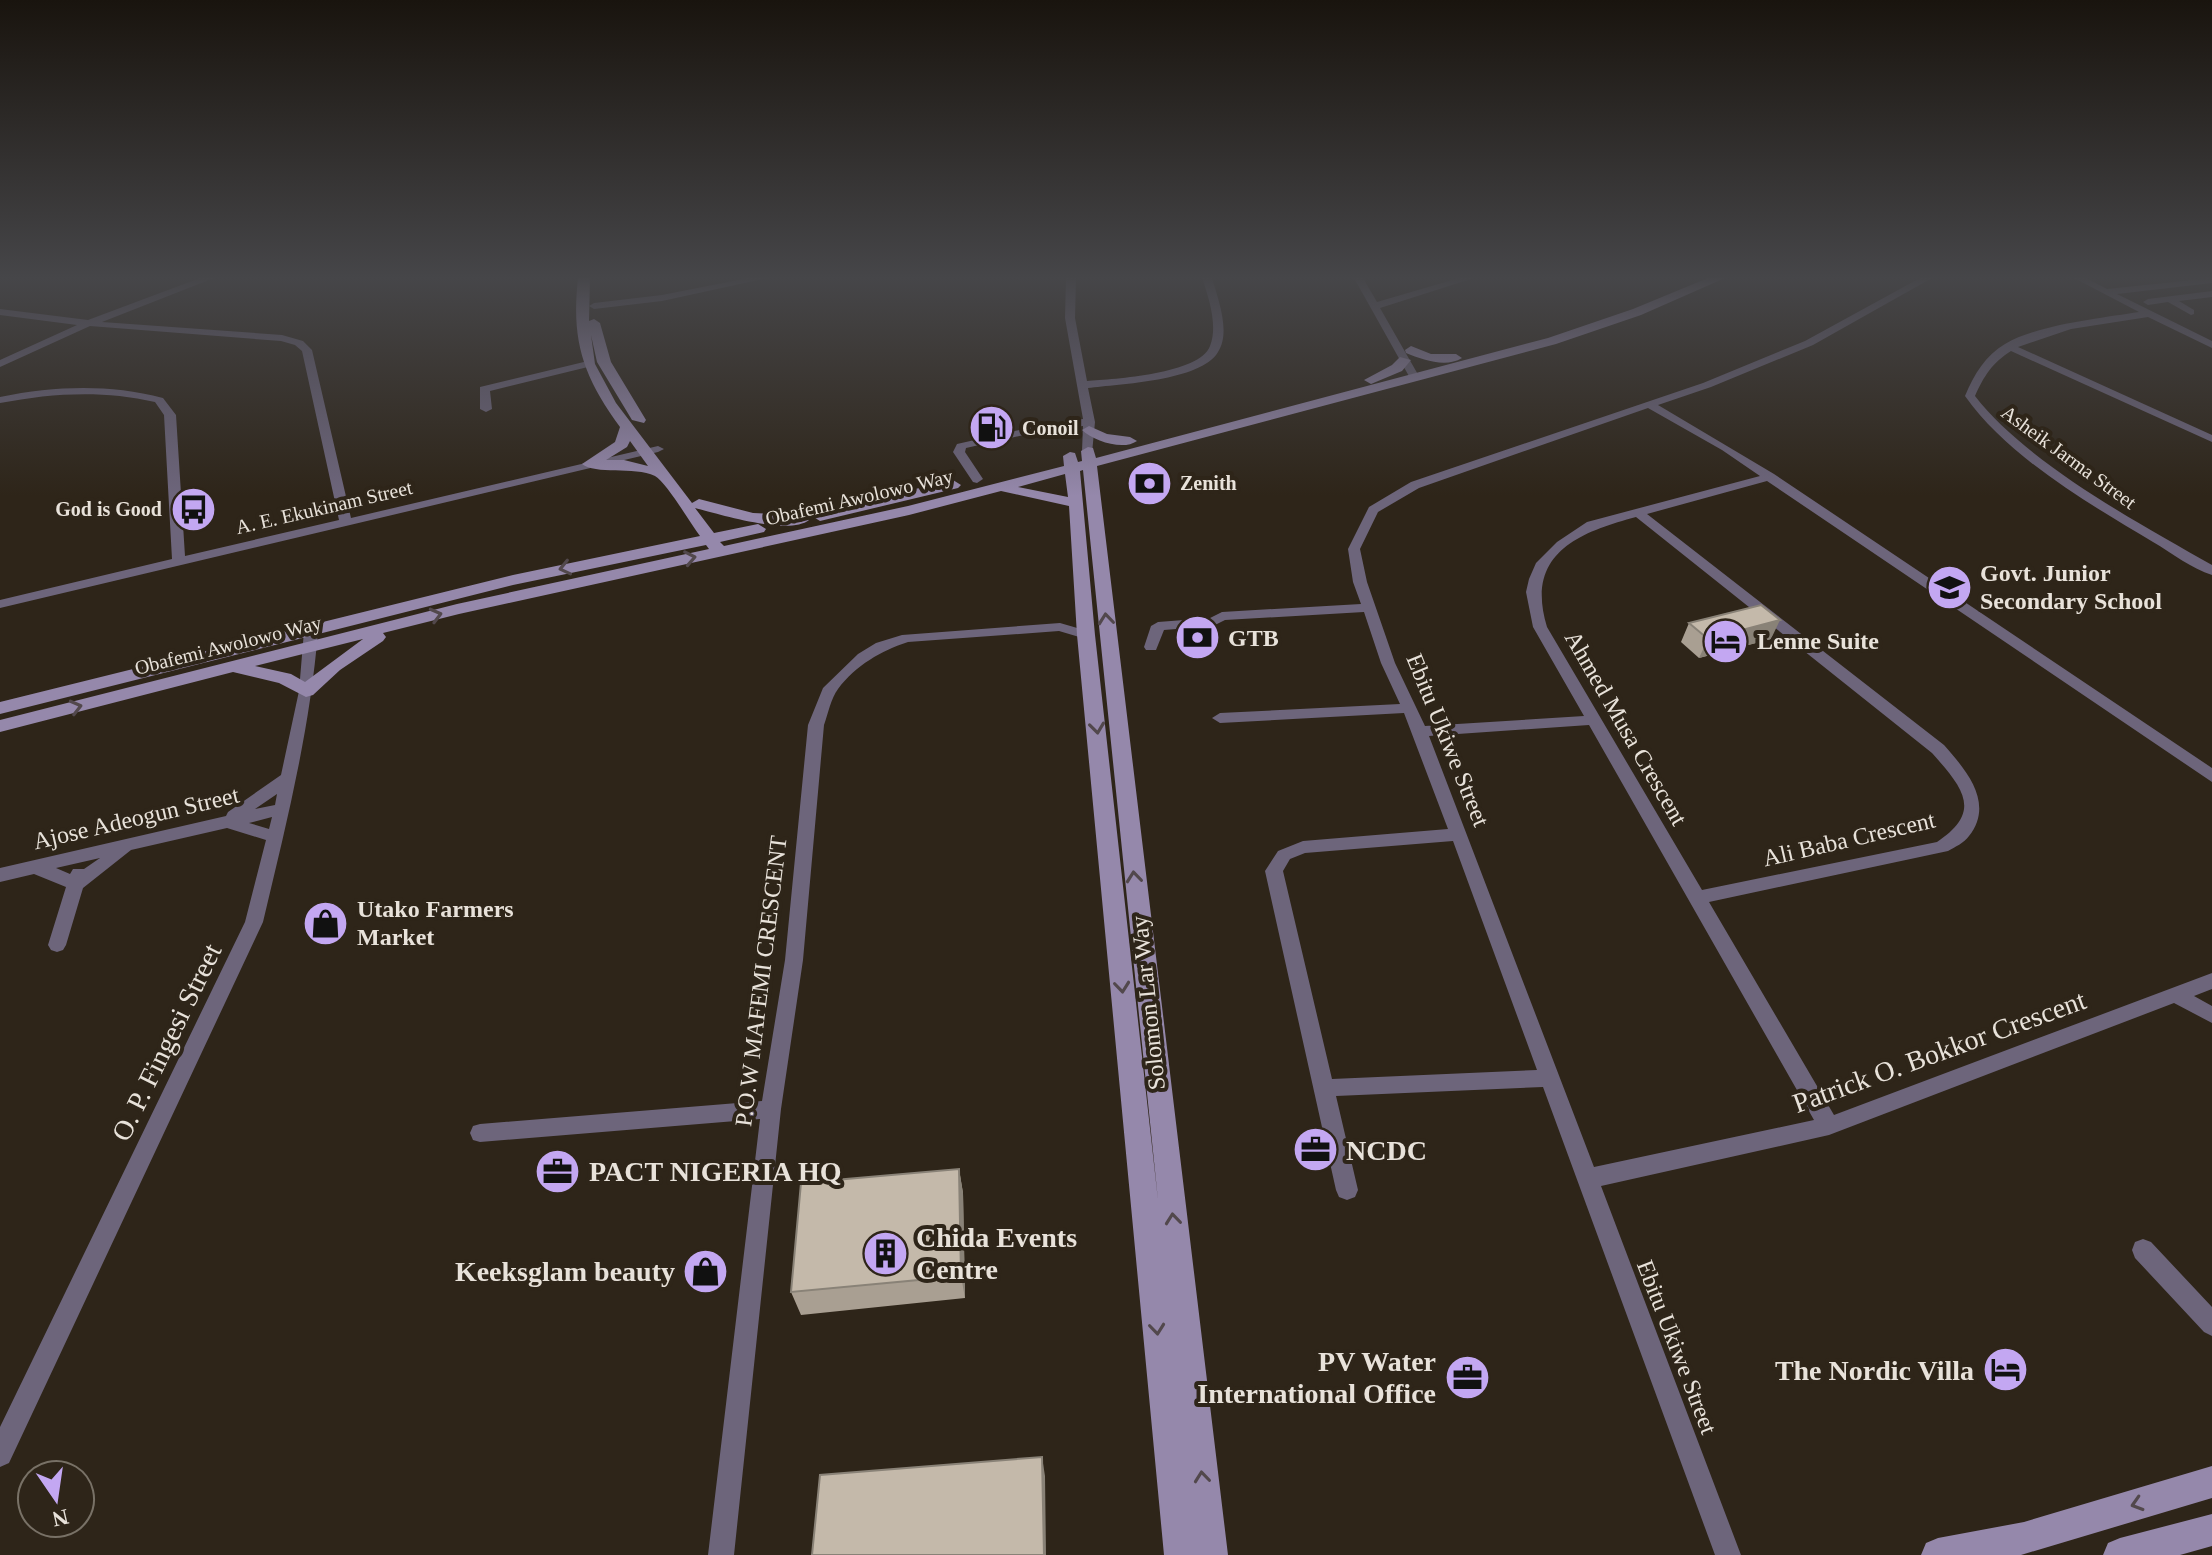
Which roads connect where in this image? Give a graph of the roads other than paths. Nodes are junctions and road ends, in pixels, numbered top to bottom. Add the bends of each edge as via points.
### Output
1 (29, 351) edge
2 (307, 351) edge
3 (586, 351) edge
4 (601, 351) edge
5 (1076, 351) edge
6 (1214, 351) edge
7 (1406, 351) edge
8 (1482, 351) edge
9 (1491, 351) edge
10 (1790, 351) edge
11 (2002, 351) edge
12 (2018, 351) edge
13 (1456, 358) junction
14 (0, 364) edge
15 (588, 364) junction
16 (1415, 367) junction
17 (1082, 385) junction
18 (0, 400) edge
19 (1651, 405) junction
20 (486, 409) dead end
21 (627, 426) junction
22 (2212, 439) edge
23 (1083, 448) junction
24 (652, 450) junction
25 (589, 464) junction
26 (663, 474) junction
27 (1770, 477) junction
28 (977, 479) junction
29 (995, 488) junction
30 (1077, 503) junction
31 (694, 505) junction
32 (343, 508) junction
33 (1636, 511) junction
34 (386, 513) junction
35 (801, 520) junction
36 (346, 523) junction
37 (311, 531) junction
38 (723, 544) junction
39 (178, 546) junction
40 (642, 552) junction
41 (218, 553) junction
42 (179, 562) junction
43 (138, 571) junction
44 (2212, 571) edge
45 (0, 604) edge
46 (1084, 607) junction
47 (1369, 608) junction
48 (397, 625) junction
49 (1055, 628) junction
50 (1086, 635) junction
51 (312, 639) junction
52 (1151, 647) dead end
53 (228, 668) junction
54 (306, 691) junction
55 (0, 708) edge
56 (1409, 708) junction
57 (1220, 718) dead end
58 (1594, 720) junction
59 (0, 726) edge
60 (1420, 731) junction
61 (2212, 776) edge
62 (289, 777) junction
63 (282, 809) junction
64 (225, 822) junction
65 (1458, 834) junction
66 (276, 837) junction
67 (132, 844) junction
68 (85, 855) junction
69 (35, 867) junction
70 (0, 875) edge
71 (76, 884) junction
72 (1697, 898) junction
73 (57, 945) dead end
74 (2212, 981) edge
75 (2174, 994) junction
76 (2212, 1015) edge
77 (1548, 1078) junction
78 (1324, 1088) junction
79 (771, 1109) junction
80 (1829, 1126) junction
81 (480, 1133) dead end
82 (1586, 1179) junction
83 (1347, 1190) dead end
84 (2143, 1250) dead end
85 (2212, 1324) edge
86 (0, 1454) edge
87 (2212, 1482) edge
88 (2212, 1530) edge
89 (721, 1555) edge
90 (1181, 1555) edge
91 (1211, 1555) edge
92 (1728, 1555) edge
93 (1938, 1555) edge
94 (2120, 1555) edge

1 - 14 street
2 - 32 street
3 - 15 main road
4 - 24 main road
5 - 17 street
6 - 17 street via 1204,361 1150,378
7 - 16 street
8 - 13 main road, Obafemi Awolowo Way
9 - 16 main road, Obafemi Awolowo Way
10 - 19 street, Ebitu Ukiwe Street
11 - 44 street, Asheik Jarma Street via 1974,378 1970,396 1986,419 2020,449 2125,521
12 - 22 street
13 - 16 main road, Obafemi Awolowo Way
13 - 16 main road via 1429,358
15 - 20 street via 484,389
15 - 21 main road
16 - 23 main road, Obafemi Awolowo Way
16 - 23 main road via 1130,441 1103,438
17 - 23 street
18 - 39 street via 80,389 159,400 170,415
19 - 27 street
19 - 47 street, Ebitu Ukiwe Street via 1514,449 1385,501 1373,510 1354,549
21 - 24 main road
21 - 25 main road via 622,444
23 - 28 main road, Obafemi Awolowo Way
23 - 28 street via 1042,428 961,446 959,452
23 - 29 main road, Obafemi Awolowo Way
23 - 30 main road, Solomon Lar Way
91 -> 23 main road, Solomon Lar Way
24 - 25 street, A. E. Ekukinam Street
24 - 26 main road
24 - 31 main road
25 - 26 main road via 624,464
25 - 34 street, A. E. Ekukinam Street
26 - 31 main road
27 - 33 street, Ahmed Musa Crescent
27 - 61 street
28 - 35 main road, Obafemi Awolowo Way
29 - 30 main road
29 - 38 main road, Obafemi Awolowo Way
30 - 46 main road, Solomon Lar Way
31 - 35 main road via 753,518
31 - 38 main road
31 - 40 main road via 678,533
32 - 34 street
32 - 36 street
32 - 37 street
33 - 58 street, Ahmed Musa Crescent via 1591,525 1567,540 1537,572 1531,589 1540,627
33 - 72 street, Ali Baba Crescent via 1938,749 1970,787 1971,810 1964,831 1942,847
34 - 36 street, A. E. Ekukinam Street
35 - 38 main road, Obafemi Awolowo Way
36 - 37 street, A. E. Ekukinam Street
37 - 41 street, A. E. Ekukinam Street
38 - 40 main road, Obafemi Awolowo Way
48 -> 38 main road, Obafemi Awolowo Way
39 - 41 street
39 - 42 street
39 - 43 street
40 -> 51 main road, Obafemi Awolowo Way via 500,583
41 - 42 street, A. E. Ekukinam Street
42 - 43 street, A. E. Ekukinam Street
43 - 45 street, A. E. Ekukinam Street
46 - 49 street
46 - 50 main road, Solomon Lar Way
47 - 52 street via 1222,616 1213,622 1158,626
47 - 56 street, Ebitu Ukiwe Street
48 - 51 main road, Obafemi Awolowo Way
48 - 54 main road via 354,651
49 - 50 street, P.O.W MAFEMI CRESCENT
49 - 79 street, P.O.W MAFEMI CRESCENT via 907,638 863,657 830,688 816,725 794,960
50 -> 90 main road, Solomon Lar Way
51 - 53 main road, Obafemi Awolowo Way
51 - 54 street, O. P. Fingesi Street
51 - 55 main road, Obafemi Awolowo Way
53 - 54 main road via 285,678
59 -> 53 main road, Obafemi Awolowo Way
54 - 62 street, O. P. Fingesi Street
56 - 57 street
56 - 60 street, Ebitu Ukiwe Street
58 - 60 street
58 - 72 street, Ahmed Musa Crescent
60 - 65 street, Ebitu Ukiwe Street
62 - 63 street, O. P. Fingesi Street
62 - 64 street
63 - 64 street, Ajose Adeogun Street
63 - 66 street, O. P. Fingesi Street
64 - 66 street
64 - 67 street, Ajose Adeogun Street
65 - 77 street, Ebitu Ukiwe Street
65 - 78 street via 1303,847 1284,855 1274,871
66 - 86 street, O. P. Fingesi Street via 254,922
67 - 68 street, Ajose Adeogun Street
67 - 71 street
68 - 69 street, Ajose Adeogun Street
68 - 71 street
69 - 70 street, Ajose Adeogun Street
69 - 71 street
71 - 73 street
72 - 80 street, Ahmed Musa Crescent
74 - 75 street, Patrick O. Bokkor Crescent
75 - 76 street
75 - 80 street, Patrick O. Bokkor Crescent
77 - 78 street
77 - 82 street, Ebitu Ukiwe Street
78 - 83 street
79 - 81 street
79 - 89 street, P.O.W MAFEMI CRESCENT
80 - 82 street, Patrick O. Bokkor Crescent
82 - 92 street, Ebitu Ukiwe Street
84 - 85 street
87 -> 93 main road via 2024,1538
88 - 94 main road

